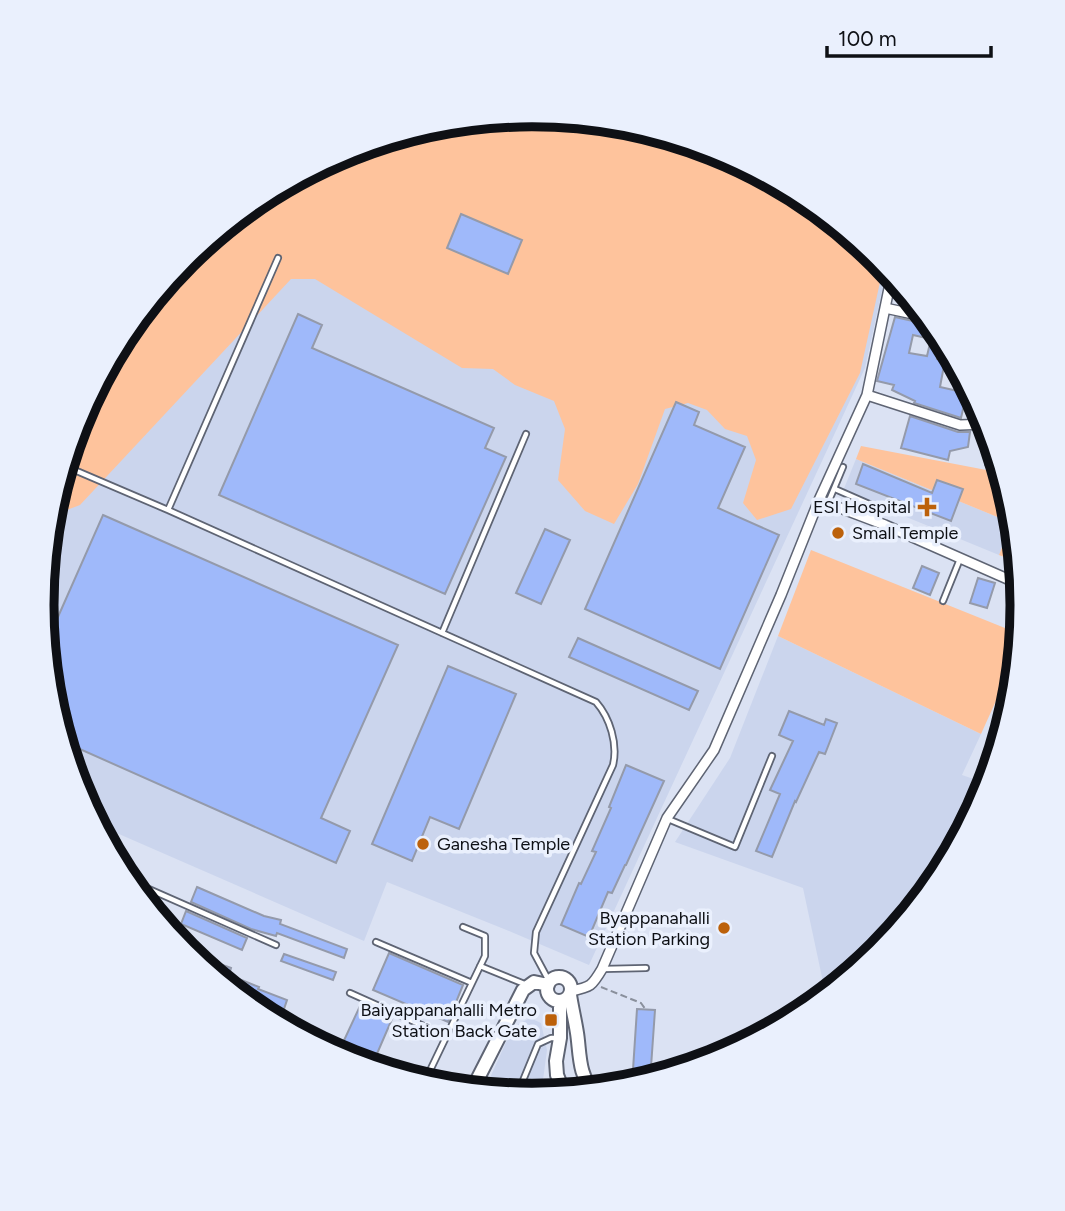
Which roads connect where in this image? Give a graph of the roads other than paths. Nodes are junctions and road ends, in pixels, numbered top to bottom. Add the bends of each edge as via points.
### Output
1 (278, 258) dead end
2 (889, 287) edge
3 (885, 308) junction
4 (912, 314) edge
5 (867, 395) junction
6 (975, 424) edge
7 (526, 434) dead end
8 (844, 467) dead end
9 (75, 470) edge
10 (835, 489) junction
11 (823, 502) junction
12 (876, 507) dead end
13 (168, 510) junction
14 (961, 558) junction
15 (1010, 580) edge
16 (943, 601) dead end
17 (442, 633) junction
18 (772, 756) dead end
19 (667, 818) junction
20 (147, 888) edge
21 (463, 927) dead end
22 (376, 942) dead end
23 (276, 945) dead end
24 (480, 966) junction
25 (646, 968) dead end
26 (602, 969) junction
27 (472, 983) junction
28 (549, 984) junction
29 (528, 985) junction
30 (350, 993) dead end
31 (567, 996) junction
32 (446, 1036) junction
33 (560, 1038) junction
34 (429, 1072) edge
35 (477, 1081) edge
36 (587, 1081) edge
37 (560, 1083) edge
38 (522, 1084) edge

1 - 13 lane
2 - 3 street
3 - 4 street
3 - 5 street
5 - 6 street via 960,425
5 - 11 street
7 - 17 lane
8 - 10 lane
9 - 13 lane
10 - 11 lane
10 - 12 lane
11 - 14 street
11 - 19 street via 714,750
13 - 17 lane
14 - 15 street
14 - 16 lane
17 - 28 lane via 596,702 609,723 613,765 536,932 534,953
18 - 19 lane via 735,847
19 - 26 street
20 - 23 lane
21 - 24 lane via 485,936
22 - 27 lane
24 - 27 lane
24 - 29 lane
25 - 26 lane
26 - 31 street via 593,984
27 - 32 lane
28 - 29 main road
28 - 31 main road via 548,993 556,1000
28 - 31 main road via 556,977 564,978 570,984
29 - 35 main road
30 - 32 lane
31 - 33 main road
31 - 36 main road
32 - 34 lane
33 - 37 main road via 556,1061
33 - 38 lane via 538,1044

